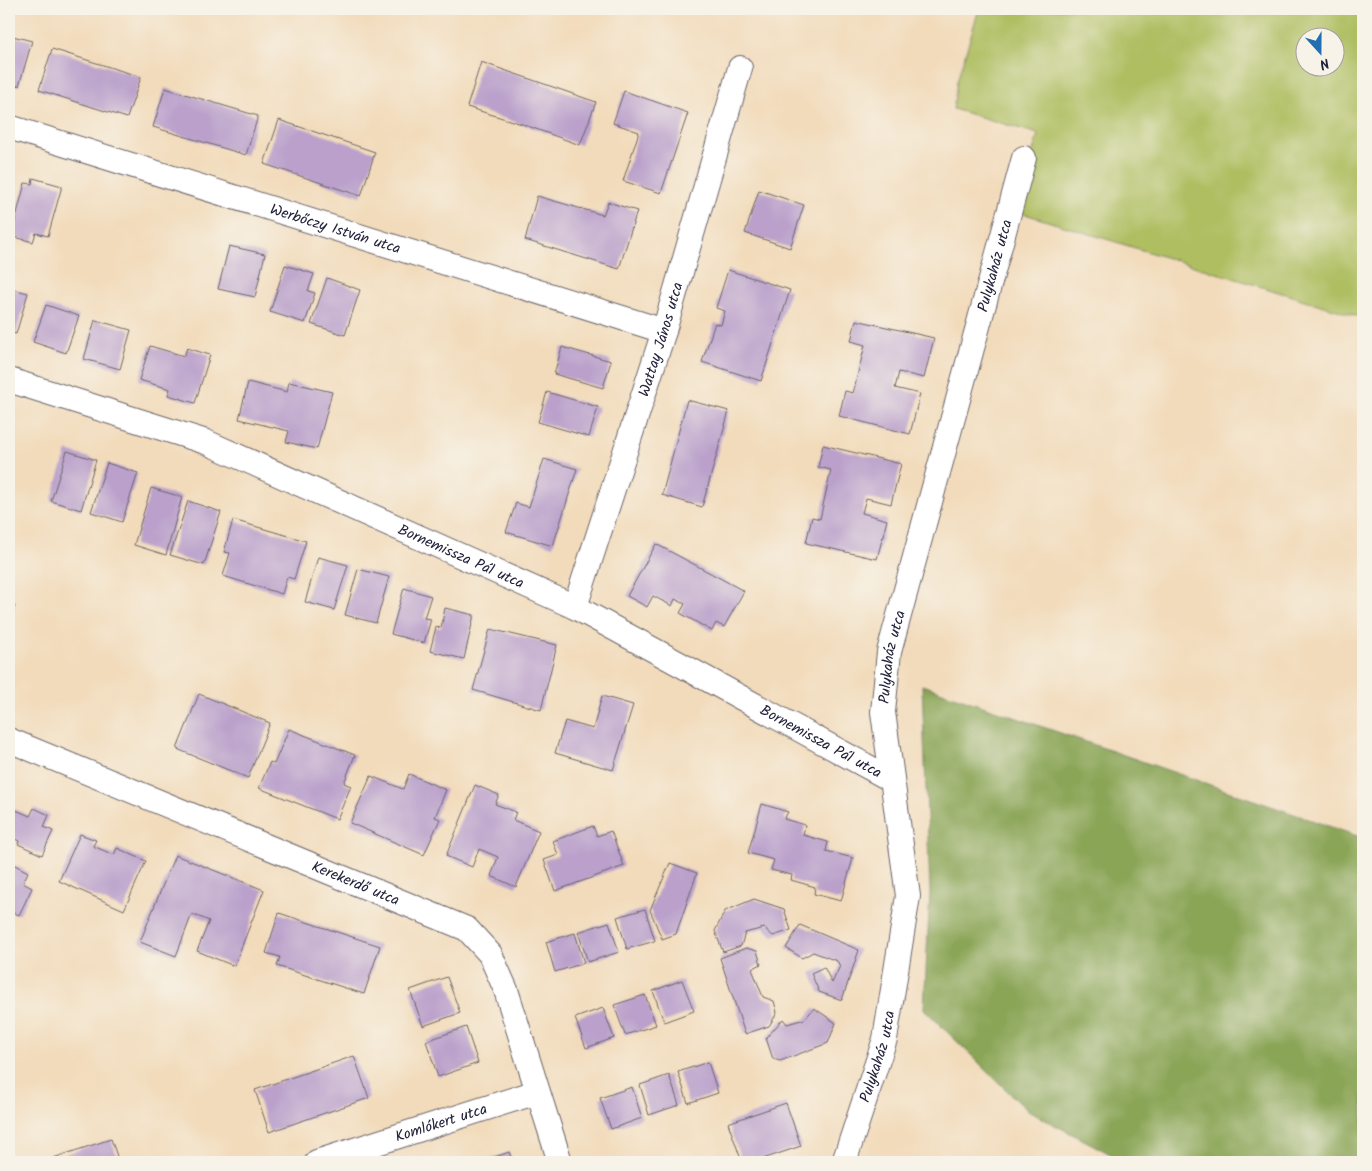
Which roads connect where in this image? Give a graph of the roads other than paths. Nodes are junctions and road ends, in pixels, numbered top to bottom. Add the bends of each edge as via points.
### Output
1 (740, 68) dead end
2 (9, 127) edge
3 (1024, 158) dead end
4 (664, 331) junction
5 (9, 380) edge
6 (575, 607) junction
7 (9, 740) edge
8 (892, 780) junction
9 (537, 1092) junction
10 (317, 1162) edge
11 (560, 1162) edge
12 (844, 1162) edge

1 - 4 street, Wattay János utca
2 - 4 street, Werbőczy István utca
3 - 8 street, Pulykaház utca via 889,652 883,712
4 - 6 street, Wattay János utca
5 - 6 street, Bornemissza Pál utca via 206,442
6 - 8 street, Bornemissza Pál utca
7 - 9 street, Kerekerdő utca via 467,929 490,954 506,990
8 - 12 street, Pulykaház utca via 908,896 886,1039
9 - 10 street, Komlókert utca
9 - 11 street, Kerekerdő utca

